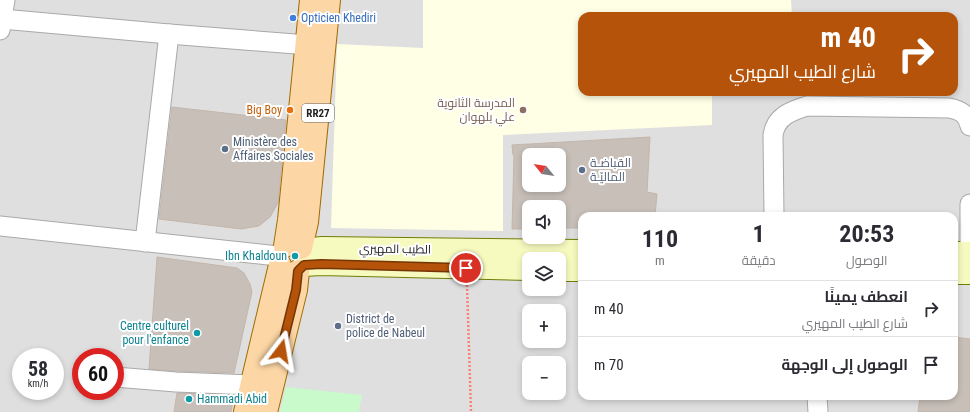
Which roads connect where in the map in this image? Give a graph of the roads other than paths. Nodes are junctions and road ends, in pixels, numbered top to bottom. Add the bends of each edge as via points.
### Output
1 (5, 0) edge
2 (311, 0) edge
3 (329, 0) edge
4 (1, 25) edge
5 (169, 34) junction
6 (315, 46) junction
7 (970, 126) edge
8 (970, 204) edge
9 (774, 212) edge
10 (0, 226) edge
11 (145, 242) junction
12 (578, 251) edge
13 (958, 253) edge
14 (970, 253) edge
15 (293, 257) junction
16 (522, 269) edge
17 (566, 270) edge
18 (578, 270) edge
19 (958, 273) edge
20 (970, 273) edge
21 (124, 378) edge
22 (252, 385) junction
23 (817, 400) edge
24 (245, 412) edge
25 (266, 412) edge
26 (818, 412) edge

1 - 4 street
2 - 6 main road, RR27
3 - 6 main road, RR27
4 - 5 street
5 - 6 street
5 - 11 street
6 - 15 main road, RR27 via 289,220
7 - 9 street via 965,115 949,108 807,106 791,111 774,128
8 - 14 street
10 - 11 street
11 - 15 street
12 - 15 street, الطيب المهيري via 322,248
13 - 14 street
15 - 16 street via 321,264
15 - 22 main road, RR27
15 - 25 main road, RR27 via 296,290
17 - 18 street
19 - 20 street
21 - 22 street
22 - 24 main road, RR27
23 - 26 street

